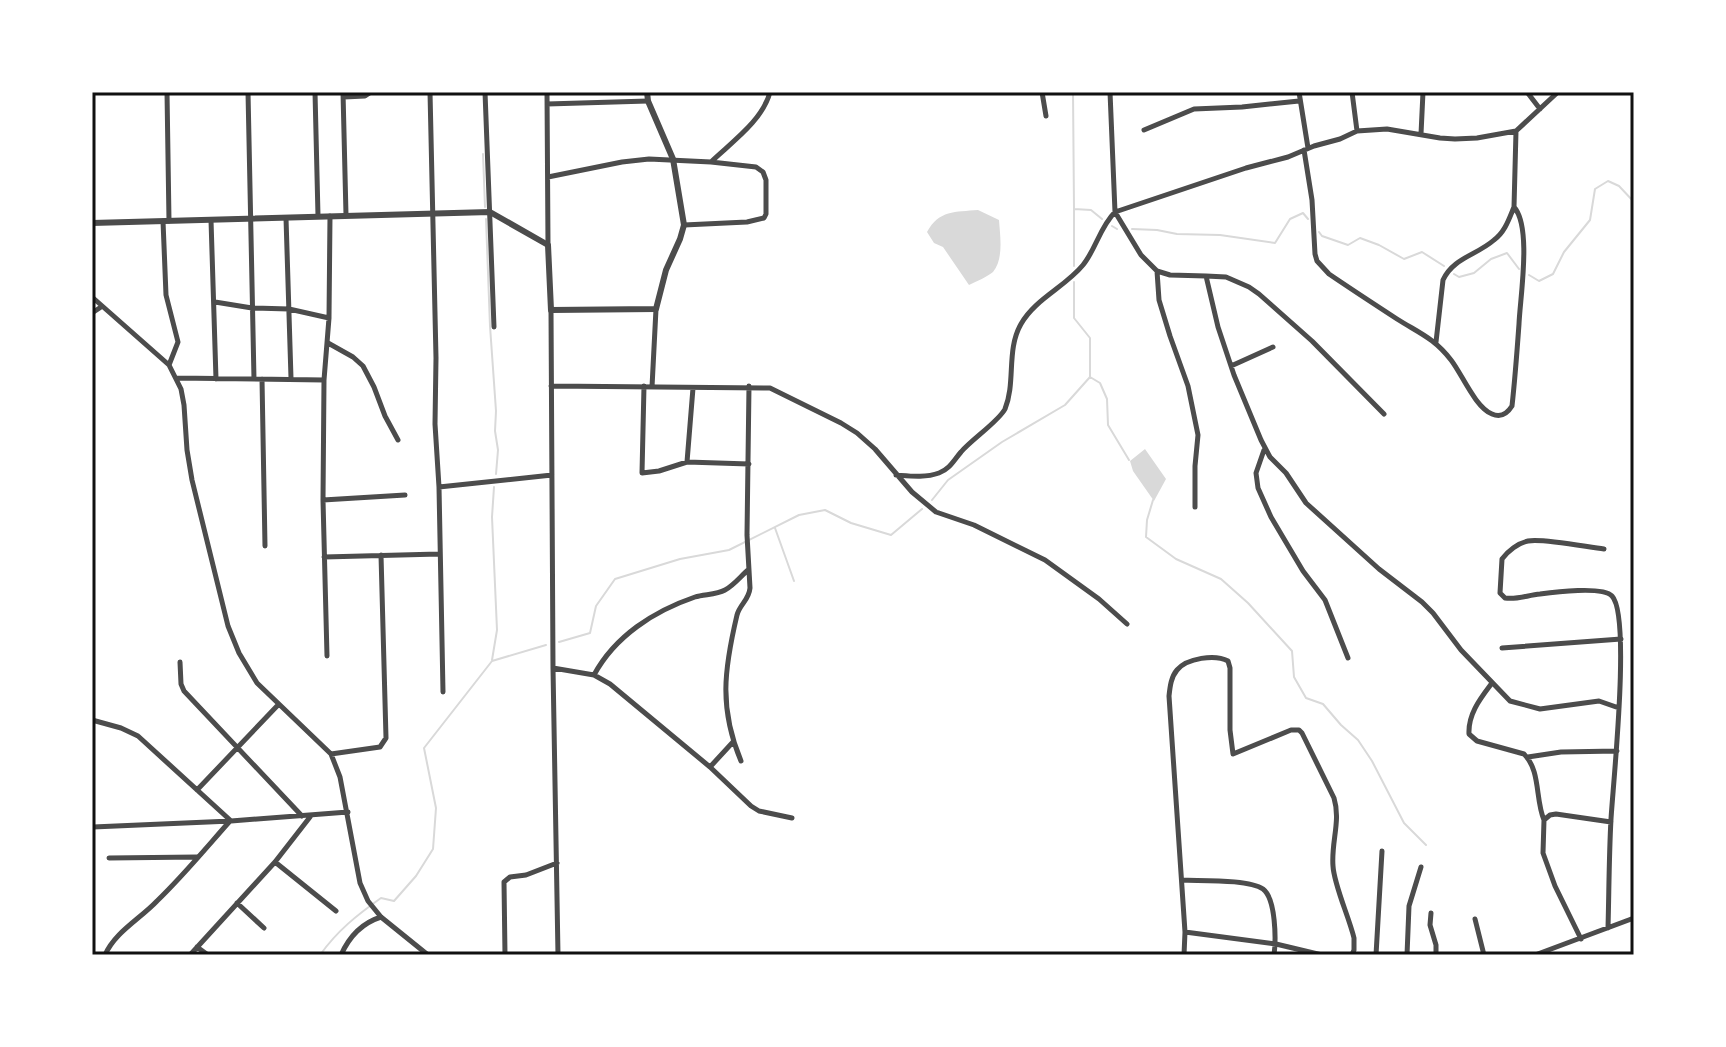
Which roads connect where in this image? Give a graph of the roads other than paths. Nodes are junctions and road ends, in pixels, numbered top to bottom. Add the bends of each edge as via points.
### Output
1 (167, 92) edge
2 (248, 92) edge
3 (315, 92) edge
4 (371, 92) edge
5 (430, 92) edge
6 (485, 92) edge
7 (547, 92) edge
8 (584, 92) edge
9 (647, 92) edge
10 (770, 92) edge
11 (1042, 92) edge
12 (1110, 92) edge
13 (1299, 92) edge
14 (1352, 92) edge
15 (1423, 92) edge
16 (1527, 92) edge
17 (1558, 92) edge
18 (344, 95) edge
19 (648, 101) junction
20 (1299, 101) junction
21 (585, 102) junction
22 (547, 104) junction
23 (1540, 109) junction
24 (1046, 116) dead end
25 (1144, 130) dead end
26 (1357, 131) junction
27 (1516, 131) junction
28 (1421, 134) junction
29 (1306, 149) junction
30 (673, 159) junction
31 (711, 162) junction
32 (548, 177) junction
33 (1514, 207) junction
34 (490, 212) junction
35 (1115, 212) junction
36 (432, 214) junction
37 (346, 215) junction
38 (318, 216) junction
39 (330, 216) junction
40 (286, 218) junction
41 (250, 219) junction
42 (211, 220) junction
43 (166, 221) junction
44 (92, 223) edge
45 (684, 225) junction
46 (548, 245) junction
47 (1157, 271) junction
48 (1206, 276) junction
49 (92, 297) edge
50 (215, 302) junction
51 (101, 307) junction
52 (252, 308) junction
53 (289, 309) junction
54 (656, 309) junction
55 (551, 310) junction
56 (92, 313) edge
57 (329, 318) junction
58 (494, 327) dead end
59 (1436, 342) junction
60 (328, 343) junction
61 (1273, 347) dead end
62 (169, 365) junction
63 (1231, 366) junction
64 (176, 378) junction
65 (291, 378) junction
66 (216, 379) junction
67 (254, 379) junction
68 (262, 379) junction
69 (324, 380) junction
70 (551, 386) junction
71 (644, 386) junction
72 (749, 386) junction
73 (652, 387) junction
74 (693, 388) junction
75 (1384, 414) dead end
76 (398, 440) dead end
77 (1265, 449) junction
78 (687, 462) junction
79 (749, 464) junction
80 (552, 475) junction
81 (896, 475) junction
82 (439, 487) junction
83 (405, 495) dead end
84 (323, 500) junction
85 (1195, 507) dead end
86 (265, 546) dead end
87 (1604, 549) dead end
88 (439, 554) junction
89 (381, 555) junction
90 (324, 557) junction
91 (749, 569) junction
92 (1127, 624) dead end
93 (1621, 639) junction
94 (1502, 648) dead end
95 (327, 656) dead end
96 (1348, 658) dead end
97 (180, 662) dead end
98 (553, 668) junction
99 (594, 675) junction
100 (1492, 683) junction
101 (443, 692) dead end
102 (278, 705) junction
103 (1619, 708) junction
104 (92, 720) edge
105 (733, 742) junction
106 (238, 748) junction
107 (1617, 751) junction
108 (331, 754) junction
109 (1528, 757) junction
110 (741, 761) dead end
111 (710, 767) junction
112 (197, 790) junction
113 (348, 812) junction
114 (302, 816) junction
115 (310, 816) junction
116 (792, 818) dead end
117 (1544, 820) junction
118 (231, 821) junction
119 (1611, 822) junction
120 (93, 827) edge
121 (1382, 851) dead end
122 (198, 857) junction
123 (109, 858) dead end
124 (275, 862) junction
125 (557, 863) junction
126 (1421, 867) dead end
127 (1182, 880) junction
128 (237, 903) junction
129 (336, 911) dead end
130 (1431, 913) dead end
131 (381, 917) junction
132 (1634, 918) edge
133 (1475, 919) dead end
134 (264, 928) dead end
135 (1608, 928) junction
136 (1185, 932) junction
137 (1581, 939) junction
138 (1276, 944) junction
139 (197, 947) junction
140 (105, 954) edge
141 (190, 955) edge
142 (208, 955) edge
143 (341, 955) edge
144 (428, 955) edge
145 (505, 955) edge
146 (558, 955) edge
147 (1184, 955) edge
148 (1274, 955) edge
149 (1322, 955) edge
150 (1352, 955) edge
151 (1376, 955) edge
152 (1407, 955) edge
153 (1436, 955) edge
154 (1484, 955) edge
155 (1535, 955) edge

1 - 43 street
2 - 41 street
3 - 38 street
4 - 18 street
5 - 36 street
6 - 34 street
7 - 22 street
8 - 21 street
9 - 19 street
10 - 31 street via 756,117
11 - 24 street
12 - 35 street
13 - 20 street
14 - 26 street
15 - 28 street
16 - 23 street
17 - 23 street
18 - 37 street
19 - 21 street
19 - 30 street
20 - 25 street via 1194,109
20 - 29 street
21 - 22 street
22 - 32 street
23 - 27 street
26 - 28 street
26 - 29 street
27 - 28 street via 1455,139
27 - 33 street
29 - 35 street
29 - 59 street via 1317,261
30 - 31 street
30 - 32 street via 622,162
30 - 45 street
31 - 45 street via 763,172 766,217
32 - 46 street
33 - 59 street via 1497,238 1446,274
33 - 59 street via 1520,216 1523,271 1508,413 1495,415 1482,407
34 - 36 street
34 - 46 street
34 - 58 street
35 - 47 street
35 - 81 street via 1081,268 1019,326 1000,415 944,471
36 - 37 street
36 - 82 street
37 - 39 street
38 - 39 street
38 - 40 street
39 - 57 street
40 - 41 street
40 - 53 street
41 - 42 street
41 - 52 street
42 - 43 street
42 - 50 street
43 - 44 street
43 - 62 street via 166,295 178,342
45 - 54 street
46 - 55 street
47 - 48 street
47 - 85 street via 1159,300 1198,435
48 - 63 street
48 - 75 street via 1226,277 1259,294
49 - 51 street
50 - 52 street
50 - 66 street
51 - 56 street
51 - 62 street
52 - 53 street
52 - 67 street
53 - 57 street
53 - 65 street
54 - 55 street
54 - 73 street
55 - 70 street
57 - 60 street
60 - 69 street
60 - 76 street via 363,366
61 - 63 street
62 - 64 street
63 - 77 street
64 - 66 street
64 - 102 street via 192,480 228,626 257,683
65 - 68 street
65 - 69 street
66 - 67 street
67 - 68 street
68 - 86 street
69 - 84 street
70 - 71 street
70 - 80 street
71 - 73 street
71 - 78 street via 642,473
72 - 74 street
72 - 79 street
72 - 81 street via 770,388 841,423 875,449
73 - 74 street
74 - 78 street
77 - 96 street via 1256,473 1258,488 1298,563 1325,600
77 - 100 street via 1306,503 1422,602
78 - 79 street
79 - 91 street
80 - 82 street
80 - 98 street
81 - 92 street via 936,512 1045,560
82 - 88 street
83 - 84 street
84 - 90 street
87 - 93 street via 1536,540 1520,544 1502,559 1500,593 1514,599 1567,591 1609,593 1619,612
88 - 89 street
88 - 101 street
89 - 90 street
89 - 108 street via 386,738 375,748
90 - 95 street
91 - 99 street via 727,590 692,598 649,619 612,647
91 - 105 street via 750,596 738,611 726,672 725,706
93 - 94 street
93 - 103 street
97 - 106 street via 184,691
98 - 99 street
98 - 125 street
99 - 111 street
100 - 103 street via 1510,701 1540,709 1599,701
100 - 109 street via 1473,711 1469,734
102 - 106 street
102 - 108 street
103 - 107 street
104 - 112 street via 138,736
105 - 110 street
105 - 111 street
106 - 112 street
106 - 114 street
107 - 109 street
107 - 119 street
108 - 113 street
109 - 117 street
111 - 116 street via 759,811
112 - 118 street
113 - 115 street
113 - 131 street via 360,883
114 - 115 street
114 - 118 street
115 - 124 street
117 - 119 street via 1556,814
117 - 137 street via 1543,853
118 - 120 street
118 - 122 street
119 - 135 street
121 - 151 street
122 - 123 street
122 - 140 street
124 - 128 street
124 - 129 street
125 - 145 street via 504,882
125 - 146 street
126 - 152 street via 1409,906
127 - 136 street
127 - 138 street via 1239,883 1265,891
127 - 150 street via 1171,683 1183,664 1220,658 1230,668 1233,754 1299,730 1334,798 1332,867 1354,938
128 - 134 street
128 - 139 street
130 - 153 street
131 - 143 street via 364,924
131 - 144 street
132 - 135 street
133 - 154 street
135 - 137 street
136 - 138 street
136 - 147 street
137 - 155 street
138 - 148 street
138 - 149 street
139 - 141 street
139 - 142 street

